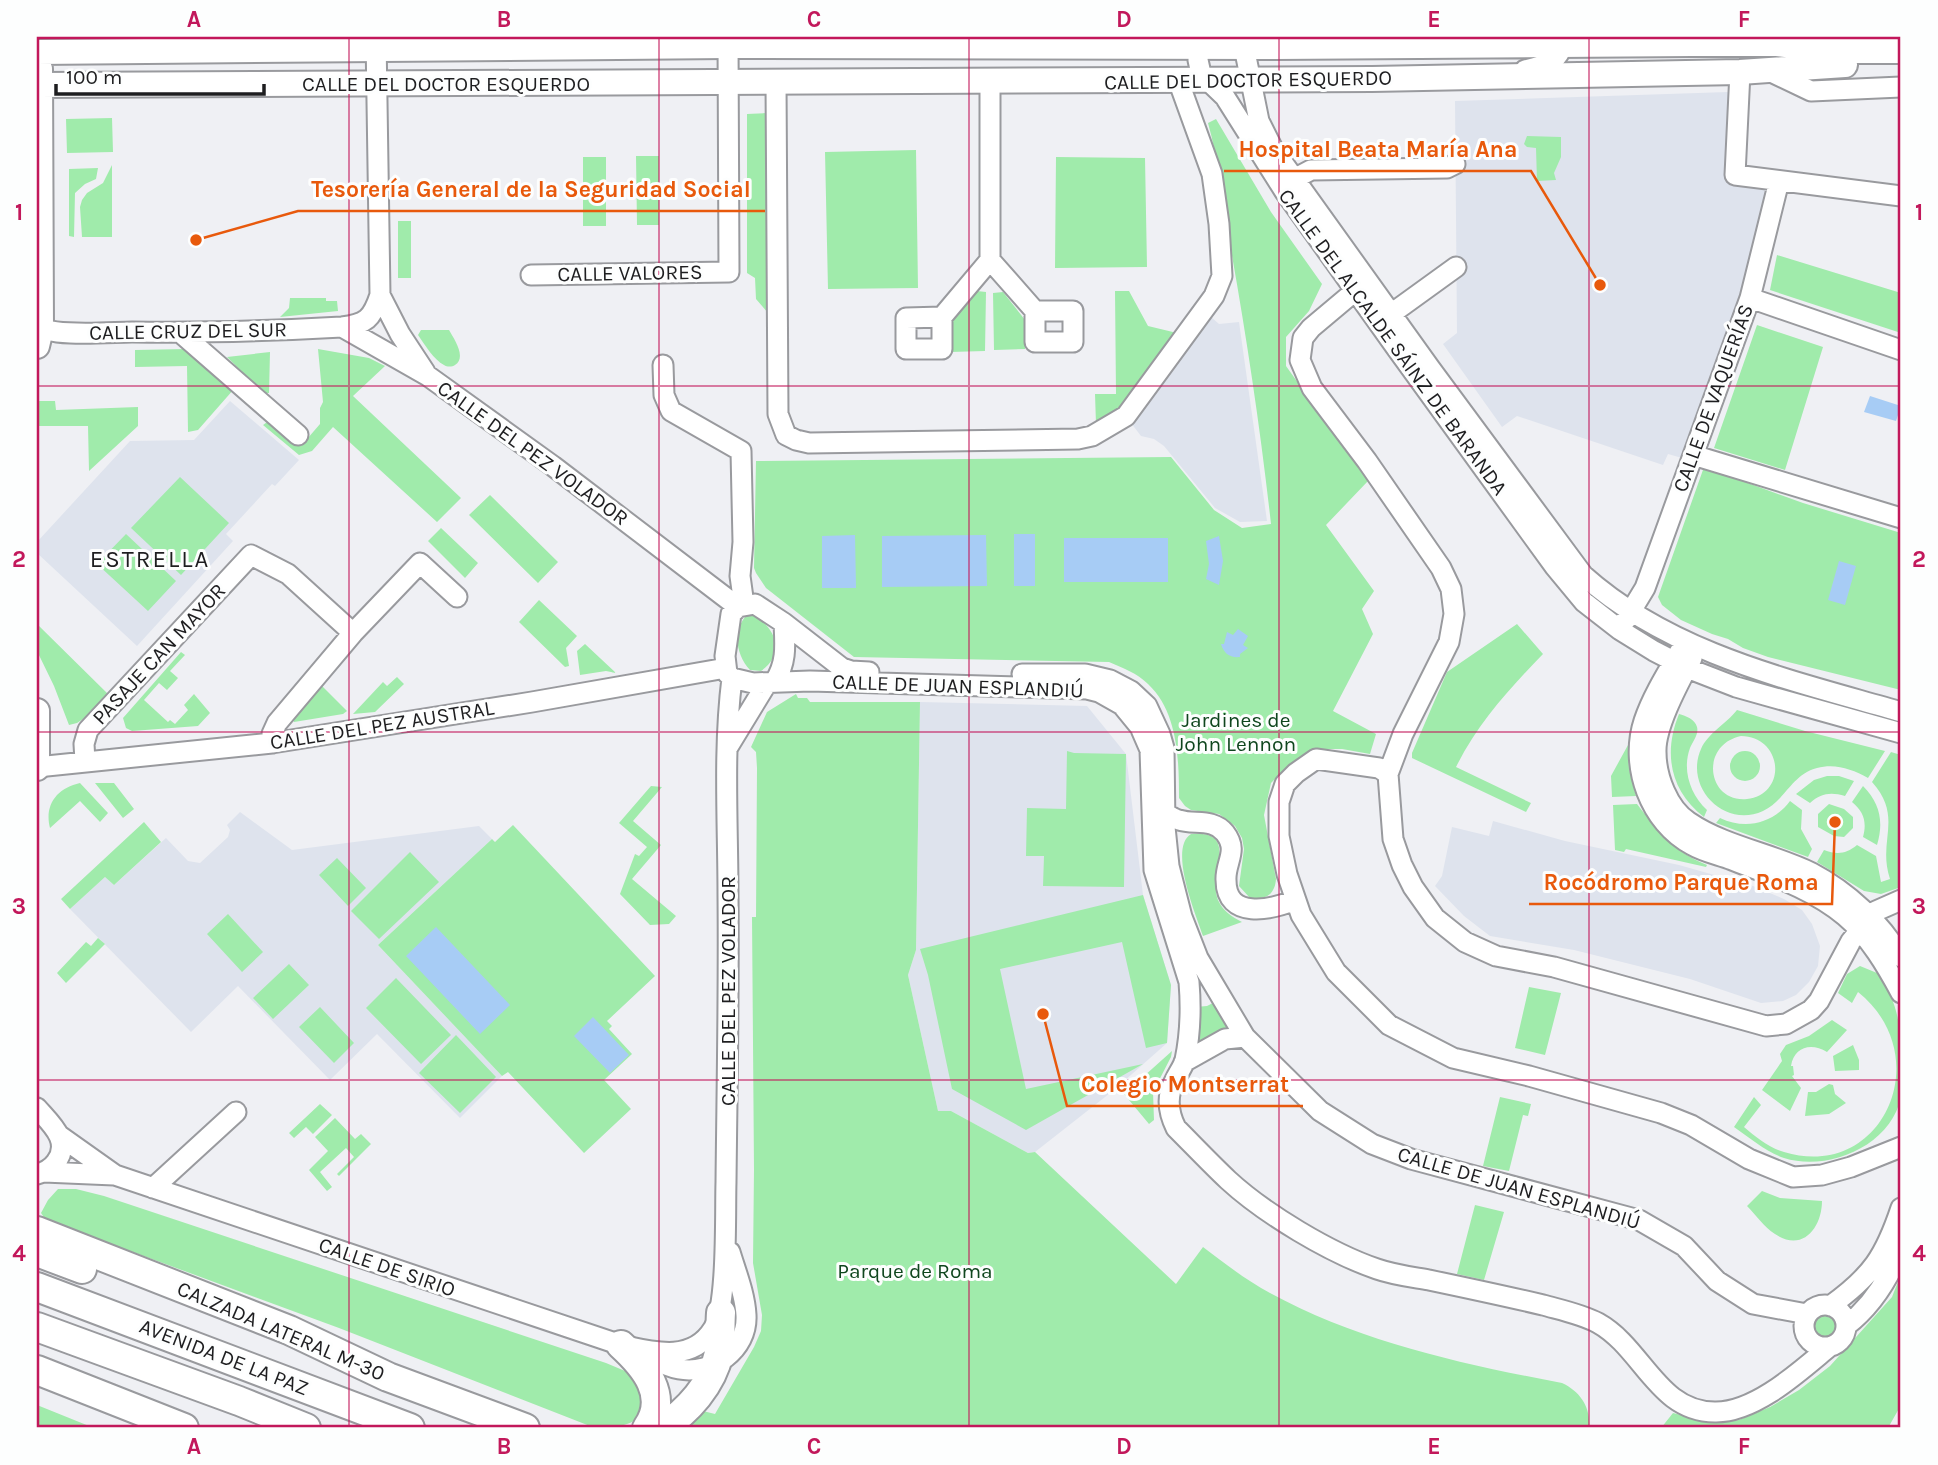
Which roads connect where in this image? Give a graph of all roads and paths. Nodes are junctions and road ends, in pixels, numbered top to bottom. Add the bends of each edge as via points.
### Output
1 (1830, 37) edge
2 (728, 41) edge
3 (1511, 41) edge
4 (1563, 41) edge
5 (1200, 42) edge
6 (1243, 42) edge
7 (377, 43) edge
8 (1777, 44) junction
9 (990, 46) junction
10 (38, 47) edge
11 (1901, 51) edge
12 (1901, 64) edge
13 (1768, 70) junction
14 (1740, 72) junction
15 (1497, 77) junction
16 (1178, 80) junction
17 (1206, 80) junction
18 (1249, 80) junction
19 (729, 82) junction
20 (776, 82) junction
21 (990, 82) junction
22 (378, 84) junction
23 (39, 85) edge
24 (1901, 87) edge
25 (1455, 164) dead end
26 (1294, 179) junction
27 (1779, 180) junction
28 (1901, 196) edge
29 (989, 260) junction
30 (1456, 267) dead end
31 (39, 271) edge
32 (531, 275) dead end
33 (1361, 285) junction
34 (380, 295) junction
35 (1750, 298) junction
36 (1035, 311) dead end
37 (1391, 314) junction
38 (942, 317) dead end
39 (342, 327) junction
40 (38, 333) edge
41 (181, 333) junction
42 (1901, 350) edge
43 (663, 365) dead end
44 (428, 376) junction
45 (298, 435) dead end
46 (1693, 455) junction
47 (1901, 518) edge
48 (457, 597) dead end
49 (741, 606) junction
50 (1632, 611) junction
51 (784, 624) junction
52 (1620, 630) junction
53 (353, 633) junction
54 (1692, 644) junction
55 (1654, 651) junction
56 (1680, 665) junction
57 (729, 673) junction
58 (1716, 678) junction
59 (771, 682) junction
60 (1670, 687) junction
61 (37, 711) edge
62 (1901, 712) edge
63 (1901, 733) edge
64 (272, 743) junction
65 (728, 748) junction
66 (85, 761) junction
67 (37, 768) edge
68 (1388, 774) junction
69 (1165, 825) junction
70 (1294, 900) junction
71 (1901, 900) edge
72 (1865, 925) junction
73 (1901, 957) edge
74 (1217, 992) junction
75 (1901, 993) edge
76 (1190, 997) junction
77 (1245, 1037) junction
78 (1184, 1062) junction
79 (37, 1108) edge
80 (236, 1112) dead end
81 (60, 1136) junction
82 (1901, 1147) edge
83 (41, 1173) edge
84 (116, 1175) junction
85 (153, 1188) junction
86 (1901, 1208) edge
87 (37, 1231) edge
88 (725, 1234) junction
89 (1901, 1248) edge
90 (37, 1252) edge
91 (37, 1287) edge
92 (1830, 1306) junction
93 (721, 1313) junction
94 (1807, 1314) junction
95 (1846, 1326) junction
96 (37, 1327) edge
97 (621, 1345) junction
98 (1829, 1347) junction
99 (714, 1365) junction
100 (37, 1370) edge
101 (388, 1377) junction
102 (184, 1428) edge
103 (306, 1428) edge
104 (410, 1428) edge
105 (526, 1428) edge
106 (647, 1428) edge
107 (662, 1428) edge

1 - 8 street, CALLE DEL DOCTOR ESQUERDO
2 - 7 main road, CALLE DEL DOCTOR ESQUERDO
2 - 9 main road, CALLE DEL DOCTOR ESQUERDO
2 - 19 street
3 - 4 main road, CALLE DEL DOCTOR ESQUERDO
3 - 6 main road, CALLE DEL DOCTOR ESQUERDO
4 - 8 main road, CALLE DEL DOCTOR ESQUERDO
4 - 15 street via 1562,51 1552,62
5 - 6 main road, CALLE DEL DOCTOR ESQUERDO
5 - 9 main road, CALLE DEL DOCTOR ESQUERDO
5 - 17 street via 1199,67
6 - 18 street, CALLE DEL ALCALDE SÁINZ DE BARANDA
7 - 10 main road, CALLE DEL DOCTOR ESQUERDO
7 - 22 street, CALLE DEL PEZ VOLADOR
8 - 11 main road, CALLE DEL DOCTOR ESQUERDO via 1836,51
9 - 21 main road
10 - 23 main road
12 - 13 main road, CALLE DEL DOCTOR ESQUERDO
13 - 14 main road, CALLE DEL DOCTOR ESQUERDO
13 - 24 street via 1811,91
14 - 15 main road, CALLE DEL DOCTOR ESQUERDO
14 - 27 street via 1735,175
15 - 18 main road, CALLE DEL DOCTOR ESQUERDO
16 - 17 main road, CALLE DEL DOCTOR ESQUERDO
16 - 20 street via 1212,174 1222,276 1214,296 1126,416 1078,439 820,443 786,435 778,414
16 - 21 main road, CALLE DEL DOCTOR ESQUERDO
17 - 18 main road, CALLE DEL DOCTOR ESQUERDO
17 - 33 street, CALLE DEL ALCALDE SÁINZ DE BARANDA via 1225,97 1265,162
18 - 26 street, CALLE DEL ALCALDE SÁINZ DE BARANDA via 1261,128
19 - 20 main road, CALLE DEL DOCTOR ESQUERDO
19 - 22 main road, CALLE DEL DOCTOR ESQUERDO
19 - 32 street, CALLE VALORES via 729,272
20 - 21 main road, CALLE DEL DOCTOR ESQUERDO
21 - 29 street
22 - 23 main road, CALLE DEL DOCTOR ESQUERDO
22 - 34 street, CALLE DEL PEZ VOLADOR
23 - 31 main road
25 - 26 street, CALLE DEL ALCALDE SÁINZ DE BARANDA via 1311,170
26 - 33 street, CALLE DEL ALCALDE SÁINZ DE BARANDA
27 - 28 street
27 - 35 street, CALLE DE VAQUERÍAS
29 - 36 street
29 - 38 street
30 - 37 street, CALLE DEL ALCALDE SÁINZ DE BARANDA
31 - 40 main road
33 - 37 street, CALLE DEL ALCALDE SÁINZ DE BARANDA
33 - 52 street, CALLE DEL ALCALDE SÁINZ DE BARANDA via 1569,584
33 - 68 street via 1311,328 1303,338 1300,359 1312,388 1441,568 1451,589 1454,614 1448,642
34 - 39 street via 368,319
34 - 44 street, CALLE DEL PEZ VOLADOR
35 - 42 street
35 - 46 street, CALLE DE VAQUERÍAS
37 - 50 street, CALLE DEL ALCALDE SÁINZ DE BARANDA via 1583,575
39 - 41 street, CALLE CRUZ DEL SUR
39 - 44 street, CALLE DEL PEZ VOLADOR
40 - 41 street, CALLE CRUZ DEL SUR
41 - 45 street
43 - 49 street via 664,395 671,411 741,452
44 - 49 street, CALLE DEL PEZ VOLADOR
46 - 47 street
46 - 50 street, CALLE DE VAQUERÍAS
48 - 53 street via 420,563
49 - 51 street via 755,604
49 - 57 street via 731,614 726,646
50 - 52 street
50 - 54 street, CALLE DEL ALCALDE SÁINZ DE BARANDA
51 - 59 street via 785,658
51 - 69 street, CALLE DE JUAN ESPLANDIÚ via 851,671 1085,674 1131,691 1147,706 1164,748
52 - 55 street, CALLE DEL ALCALDE SÁINZ DE BARANDA
53 - 64 street via 277,723
53 - 66 street, PASAJE CAN MAYOR via 288,574 251,555 88,730
54 - 56 street
54 - 62 street, CALLE DEL ALCALDE SÁINZ DE BARANDA via 1749,667
55 - 56 street, CALLE DEL ALCALDE SÁINZ DE BARANDA
55 - 60 street
56 - 58 street, CALLE DEL ALCALDE SÁINZ DE BARANDA
56 - 60 street
57 - 59 street via 753,683
57 - 64 street, CALLE DEL PEZ AUSTRAL
57 - 65 street, CALLE DEL PEZ VOLADOR
58 - 60 street
58 - 63 street, CALLE DEL ALCALDE SÁINZ DE BARANDA
59 - 65 street
59 - 69 street, CALLE DE JUAN ESPLANDIÚ via 977,684 1099,692 1122,705 1146,738
60 - 72 street via 1644,722 1639,756 1648,799 1662,820 1693,846 1770,874
61 - 67 main road
64 - 66 street, CALLE DEL PEZ AUSTRAL
65 - 88 street, CALLE DEL PEZ VOLADOR
66 - 67 street, CALLE DEL PEZ AUSTRAL
68 - 70 street via 1380,768 1316,759 1285,784 1279,802 1279,836
68 - 72 street via 1393,839 1413,887 1435,918 1465,942 1496,956 1554,967 1766,1026 1786,1024 1811,1010
69 - 70 street via 1211,824 1226,834 1232,858 1225,878 1236,904 1264,910
69 - 74 street, CALLE DE JUAN ESPLANDIÚ via 1169,866 1182,917
69 - 76 street, CALLE DE JUAN ESPLANDIÚ via 1154,870
70 - 82 street via 1336,972 1389,1025 1453,1058 1661,1113 1793,1177 1851,1167
71 - 72 street via 1876,911
72 - 73 street
72 - 75 street
74 - 76 street via 1202,1001
74 - 77 street, CALLE DE JUAN ESPLANDIÚ
76 - 78 street, CALLE DE JUAN ESPLANDIÚ
77 - 78 street via 1225,1039
77 - 94 street, CALLE DE JUAN ESPLANDIÚ via 1320,1111 1372,1144 1451,1171 1639,1220 1684,1246 1717,1281 1753,1304
78 - 98 street, CALLE DE JUAN ESPLANDIÚ via 1169,1103 1176,1128 1230,1182 1285,1222 1340,1253 1379,1270 1572,1312 1597,1322 1628,1347 1672,1399 1691,1408 1733,1409 1778,1388
79 - 81 street, CALLE DE SIRIO
80 - 85 street
81 - 83 street, CALLE DE SIRIO via 59,1158
81 - 84 street, CALLE DE SIRIO
83 - 84 street, CALLE DE SIRIO
84 - 85 street, CALLE DE SIRIO
85 - 97 street, CALLE DE SIRIO
86 - 92 street via 1881,1257 1858,1285
87 - 101 highway, CALZADA LATERAL M-30 via 289,1330
88 - 93 street, CALLE DEL PEZ VOLADOR
88 - 99 street, CALLE DEL PEZ VOLADOR via 747,1317 736,1348
89 - 95 street via 1878,1294
90 - 101 highway via 278,1342
91 - 104 highway, AVENIDA DE LA PAZ
92 - 94 street via 1813,1308
92 - 95 street via 1843,1316
93 - 97 street, CALLE DE SIRIO via 705,1339 684,1352
93 - 99 highway
94 - 98 street via 1805,1335 1815,1345
95 - 98 street via 1843,1337
96 - 103 highway, AVENIDA DE LA PAZ
97 - 99 street, CALLE DE SIRIO via 679,1369
97 - 106 highway via 642,1364 655,1386 654,1414
99 - 107 highway via 693,1404
100 - 102 highway
101 - 105 highway, CALZADA LATERAL M-30

